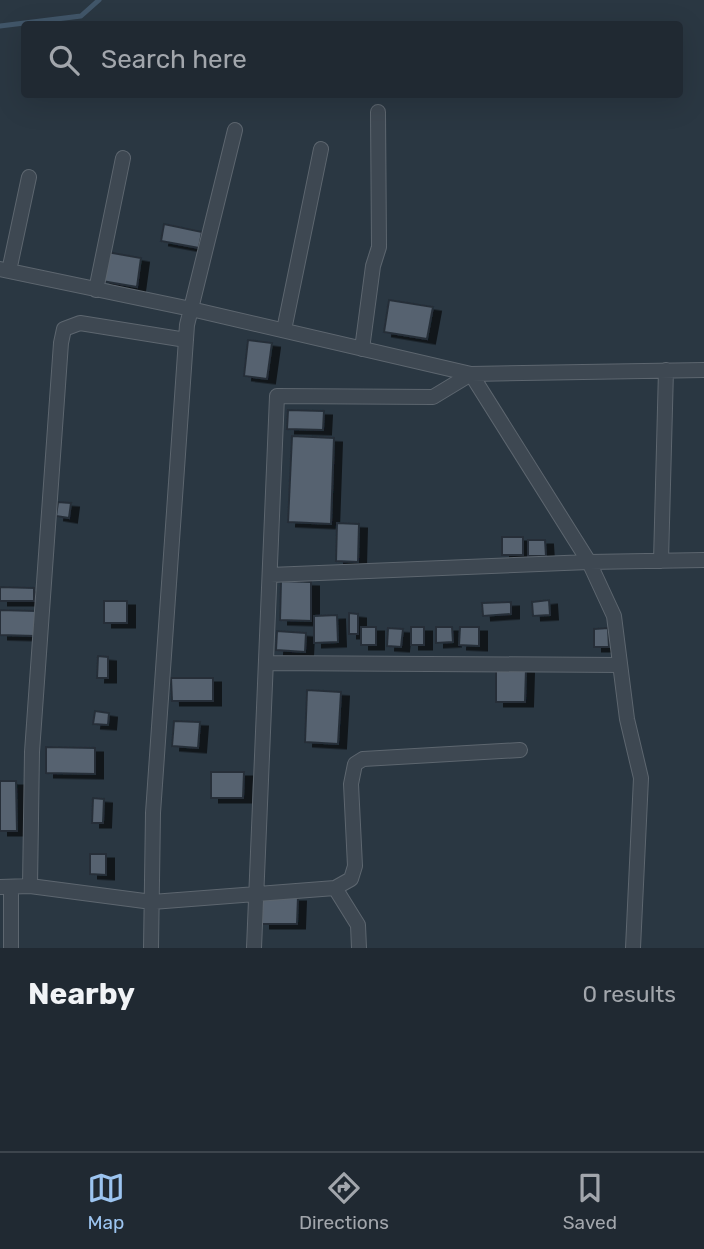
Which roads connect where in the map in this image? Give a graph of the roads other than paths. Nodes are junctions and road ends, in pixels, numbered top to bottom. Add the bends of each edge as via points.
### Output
1 (378, 112) dead end
2 (235, 130) dead end
3 (321, 149) dead end
4 (123, 158) dead end
5 (29, 177) dead end
6 (5, 270) edge
7 (96, 290) junction
8 (191, 309) junction
9 (284, 330) junction
10 (186, 340) junction
11 (362, 349) junction
12 (666, 370) junction
13 (704, 370) edge
14 (471, 374) junction
15 (704, 560) edge
16 (662, 561) junction
17 (589, 562) junction
18 (270, 575) junction
19 (266, 663) junction
20 (620, 665) junction
21 (520, 750) dead end
22 (30, 886) junction
23 (6, 887) edge
24 (335, 888) junction
25 (256, 895) junction
26 (152, 902) junction
27 (11, 948) edge
28 (151, 948) edge
29 (254, 948) edge
30 (359, 948) edge
31 (634, 948) edge

1 - 11 street via 379,247
2 - 8 street
3 - 9 street
4 - 7 street
5 - 6 street
6 - 7 street
7 - 8 street
8 - 9 street
8 - 10 street
9 - 11 street
10 - 22 street via 80,323 64,329 32,752
10 - 26 street via 153,813
11 - 14 street
12 - 13 street
12 - 14 street
12 - 16 street
14 - 17 street
14 - 18 street via 433,397 277,396
15 - 16 street
16 - 17 street
17 - 18 street
17 - 20 street via 614,616
18 - 19 street
19 - 20 street
19 - 25 street
20 - 31 street via 626,719 641,778
21 - 24 street via 363,759 355,764 351,784 355,866 351,879
22 - 23 street
22 - 26 street
23 - 27 street
24 - 25 street
24 - 30 street via 358,925
25 - 26 street
25 - 29 street
26 - 28 street

